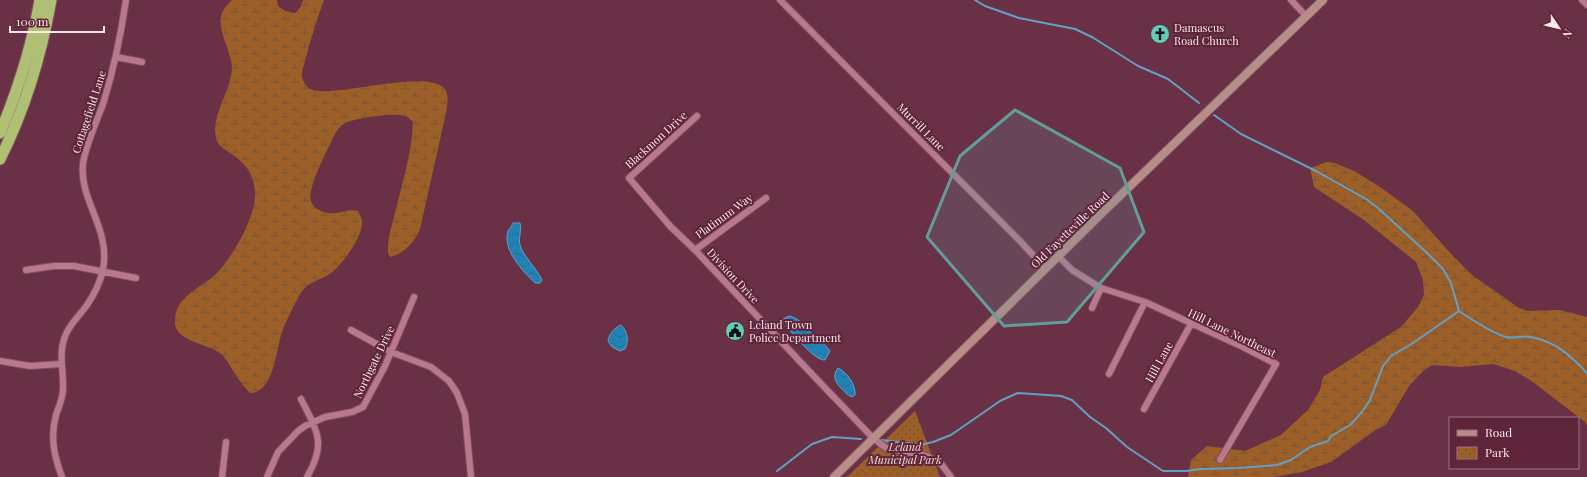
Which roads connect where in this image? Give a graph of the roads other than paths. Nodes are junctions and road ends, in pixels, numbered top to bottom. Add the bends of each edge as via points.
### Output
1 (40, 0) edge
2 (51, 0) edge
3 (126, 0) edge
4 (780, 0) edge
5 (1291, 0) edge
6 (1323, 0) edge
7 (1582, 0) edge
8 (1587, 5) edge
9 (1306, 16) junction
10 (116, 57) junction
11 (142, 62) dead end
12 (697, 116) dead end
13 (0, 133) edge
14 (0, 159) edge
15 (629, 178) joint
16 (766, 198) dead end
17 (695, 250) junction
18 (1058, 256) junction
19 (1046, 268) junction
20 (26, 270) dead end
21 (102, 271) junction
22 (136, 278) dead end
23 (1101, 288) junction
24 (414, 297) dead end
25 (1145, 302) junction
26 (1092, 308) dead end
27 (1191, 324) junction
28 (351, 330) dead end
29 (391, 352) junction
30 (0, 361) edge
31 (61, 364) junction
32 (1109, 374) dead end
33 (301, 399) dead end
34 (1144, 409) dead end
35 (313, 422) junction
36 (873, 438) junction
37 (226, 442) dead end
38 (1220, 460) dead end
39 (62, 477) edge
40 (222, 477) edge
41 (267, 477) edge
42 (307, 477) edge
43 (471, 477) edge
44 (834, 477) edge
45 (951, 477) edge

1 - 13 highway via 31,44
2 - 14 highway via 46,33 31,85
3 - 10 street, Cottagefield Lane
4 - 19 street, Murrill Lane
5 - 9 street
6 - 9 street, Old Fayetteville Road
7 - 8 street
9 - 18 street, Old Fayetteville Road
10 - 11 street
10 - 21 street, Cottagefield Lane via 84,157 82,173 103,241
12 - 15 street, Blackmon Drive
15 - 17 street, Division Drive via 670,226
16 - 17 street, Platinum Way
17 - 36 street, Division Drive
18 - 19 street, Old Fayetteville Road
18 - 23 street via 1072,270
19 - 36 street, Old Fayetteville Road
20 - 21 street via 64,266
21 - 22 street
21 - 31 street, Cottagefield Lane via 91,298 72,322 64,338
23 - 25 street, Hill Lane Northeast
23 - 26 street
24 - 29 street, Northgate Drive
25 - 27 street, Hill Lane Northeast
25 - 32 street
27 - 34 street, Hill Lane
27 - 38 street, Hill Lane Northeast via 1276,364
28 - 29 street
29 - 35 street, Northgate Drive via 363,407
29 - 43 street via 430,367 449,381 457,392 465,414
30 - 31 street via 30,366
31 - 39 street, Cottagefield Lane via 63,388 53,440
33 - 35 street
35 - 41 street, Northgate Drive via 284,444
35 - 42 street via 319,447
36 - 44 street, Old Fayetteville Road
36 - 45 street, Division Drive via 886,448 927,456 942,466
37 - 40 street

